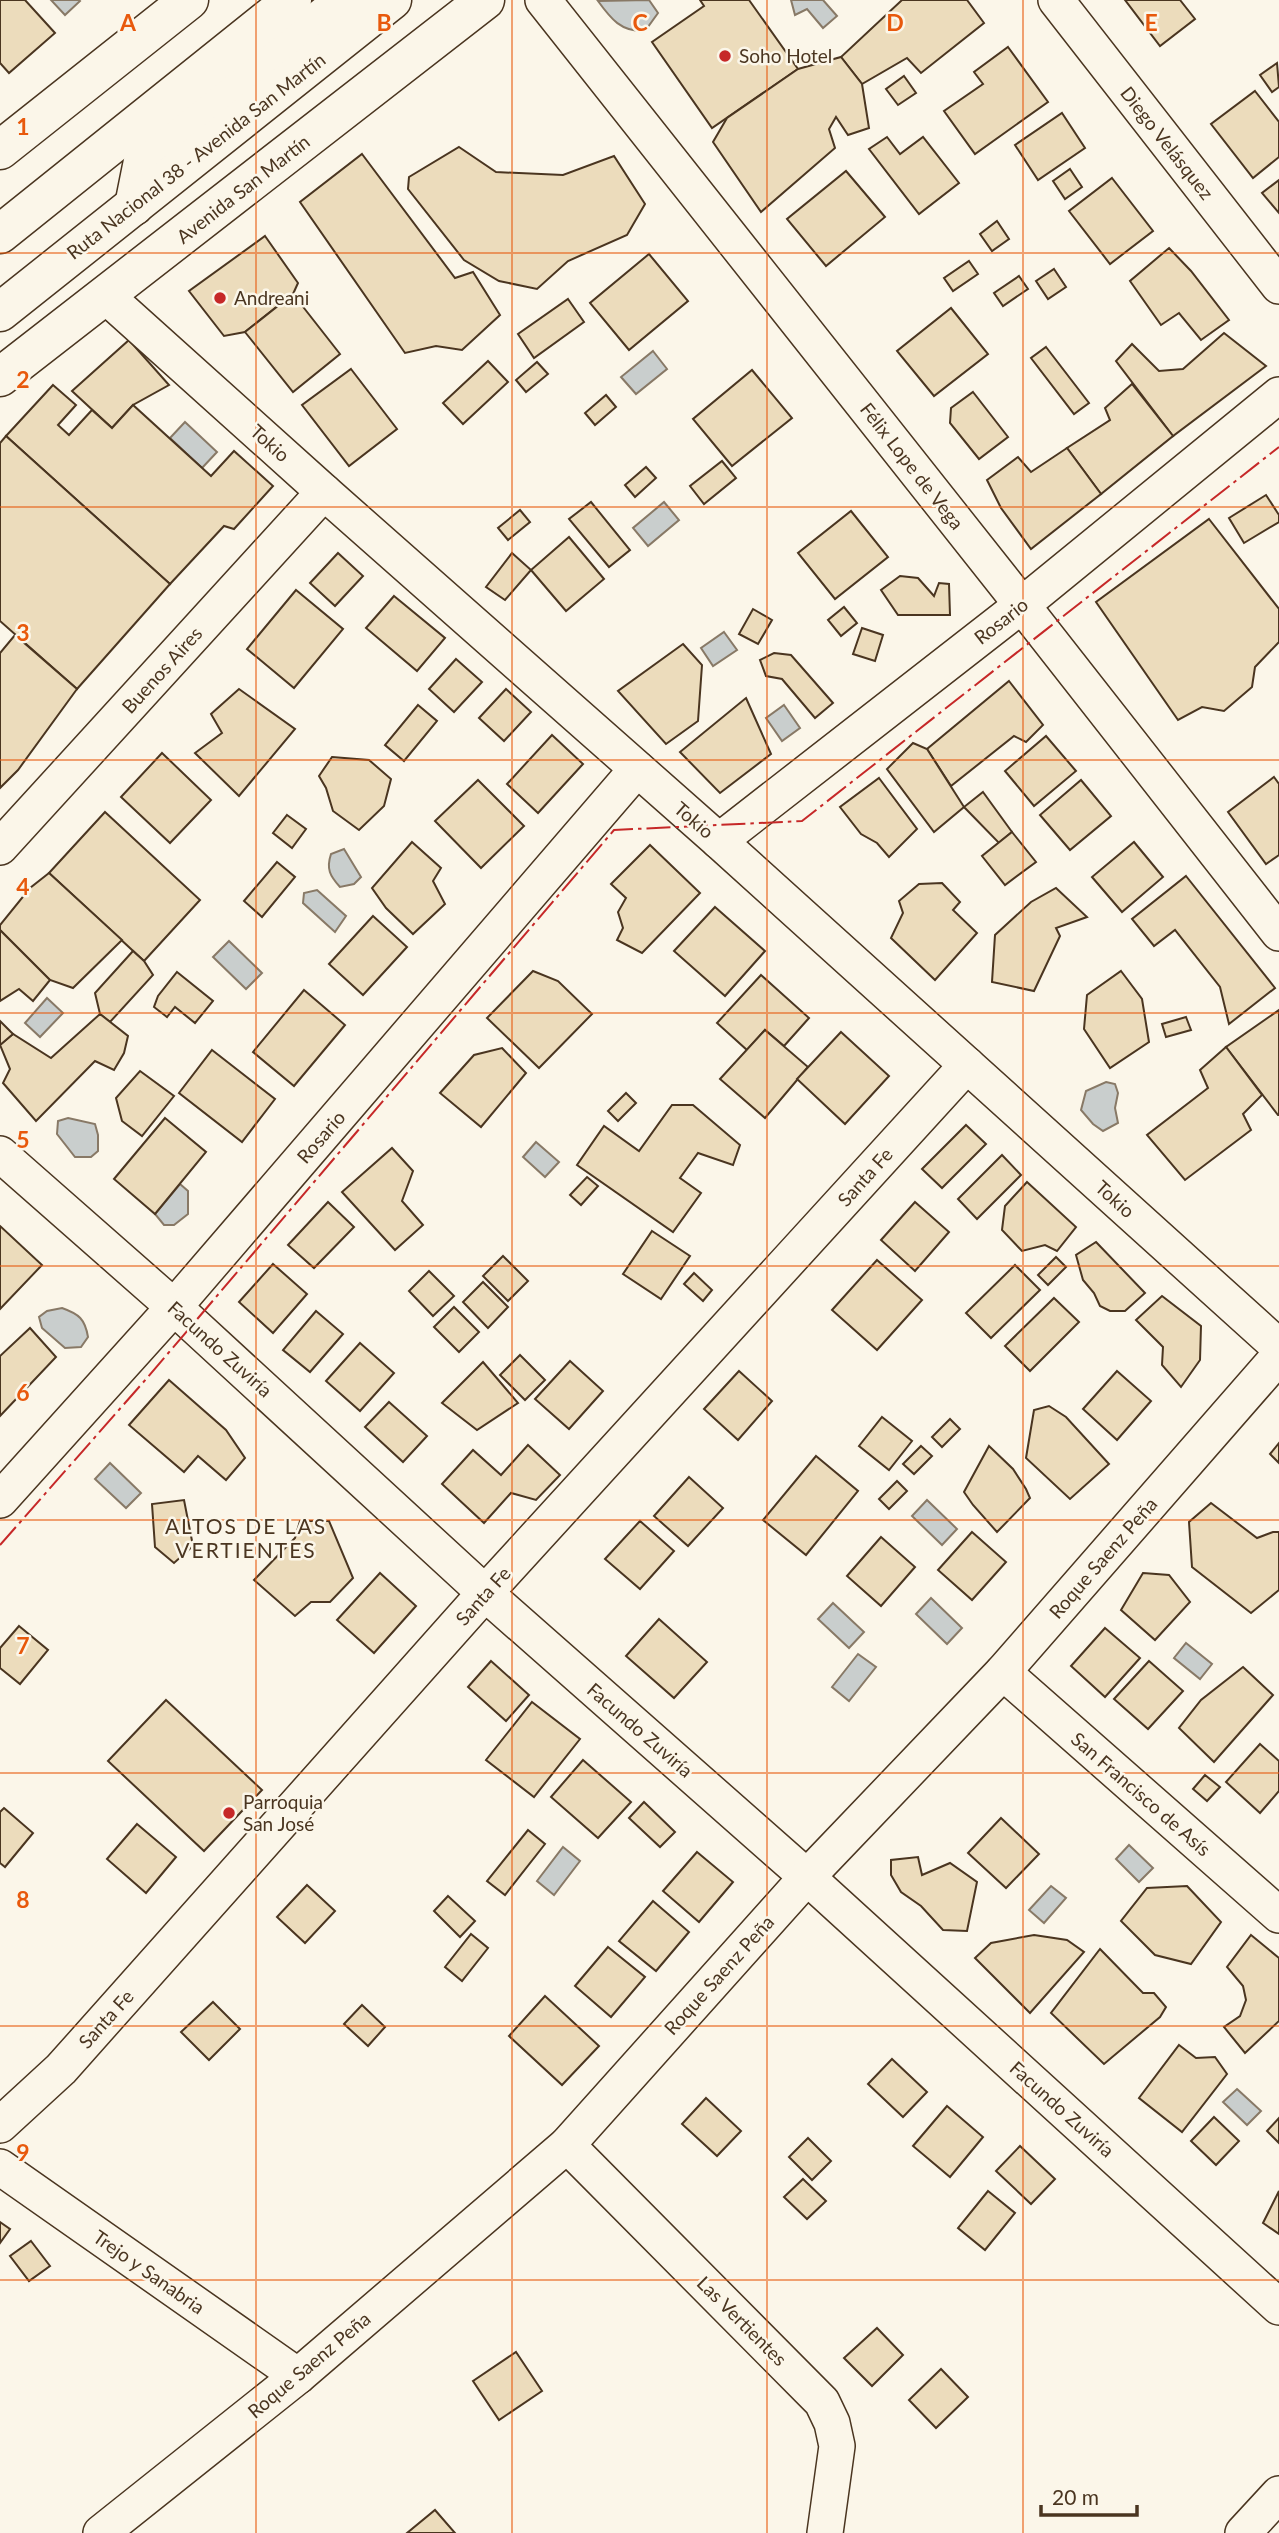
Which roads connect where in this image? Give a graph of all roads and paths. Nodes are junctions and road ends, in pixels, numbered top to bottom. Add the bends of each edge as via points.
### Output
1 (189, 0) edge
2 (292, 0) edge
3 (345, 0) edge
4 (392, 0) edge
5 (485, 0) edge
6 (543, 0) edge
7 (1056, 0) edge
8 (0, 150) edge
9 (134, 206) junction
10 (0, 234) edge
11 (77, 251) junction
12 (1279, 286) edge
13 (106, 296) junction
14 (0, 312) edge
15 (0, 377) edge
16 (1279, 395) edge
17 (324, 492) junction
18 (1022, 605) junction
19 (637, 769) junction
20 (719, 841) junction
21 (0, 847) edge
22 (1279, 933) edge
23 (967, 1066) junction
24 (0, 1154) edge
25 (174, 1307) junction
26 (1279, 1347) edge
27 (1279, 1356) edge
28 (0, 1500) edge
29 (485, 1593) junction
30 (1003, 1672) junction
31 (807, 1877) junction
32 (1279, 1915) edge
33 (0, 2125) edge
34 (567, 2145) junction
35 (0, 2168) edge
36 (1279, 2307) edge
37 (298, 2376) junction
38 (1279, 2494) edge
39 (101, 2533) edge
40 (825, 2533) edge
41 (1243, 2533) edge

1 - 8 main road
2 - 10 main road
3 - 9 main road via 143,161
4 - 9 main road, Ruta Nacional 38 - Avenida San Martín
5 - 13 main road, Avenida San Martín
6 - 18 street, Félix Lope de Vega
7 - 12 street, Diego Velásquez
9 - 11 main road, Ruta Nacional 38 - Avenida San Martín
11 - 13 main road
11 - 14 main road, Ruta Nacional 38 - Avenida San Martín
13 - 15 main road, Avenida San Martín
13 - 17 street, Tokio
16 - 18 street, Rosario
17 - 19 street, Tokio
17 - 21 street, Buenos Aires
18 - 20 street, Rosario
18 - 22 street, Félix Lope de Vega
19 - 20 street, Tokio
19 - 25 street, Rosario
20 - 23 street, Tokio
23 - 26 street, Tokio
23 - 29 street, Santa Fe
24 - 25 street, Facundo Zuviría
25 - 28 street, Rosario
25 - 29 street, Facundo Zuviría
27 - 30 street, Roque Saenz Peña
29 - 31 street, Facundo Zuviría
29 - 33 street, Santa Fe via 61,2069
30 - 31 street, Roque Saenz Peña
30 - 32 street, San Francisco de Asís
31 - 34 street, Roque Saenz Peña
31 - 36 street, Facundo Zuviría
34 - 37 street, Roque Saenz Peña
34 - 40 street, Las Vertientes via 822,2402 837,2446
35 - 37 street, Trejo y Sanabria
37 - 39 street, Roque Saenz Peña
38 - 41 street

